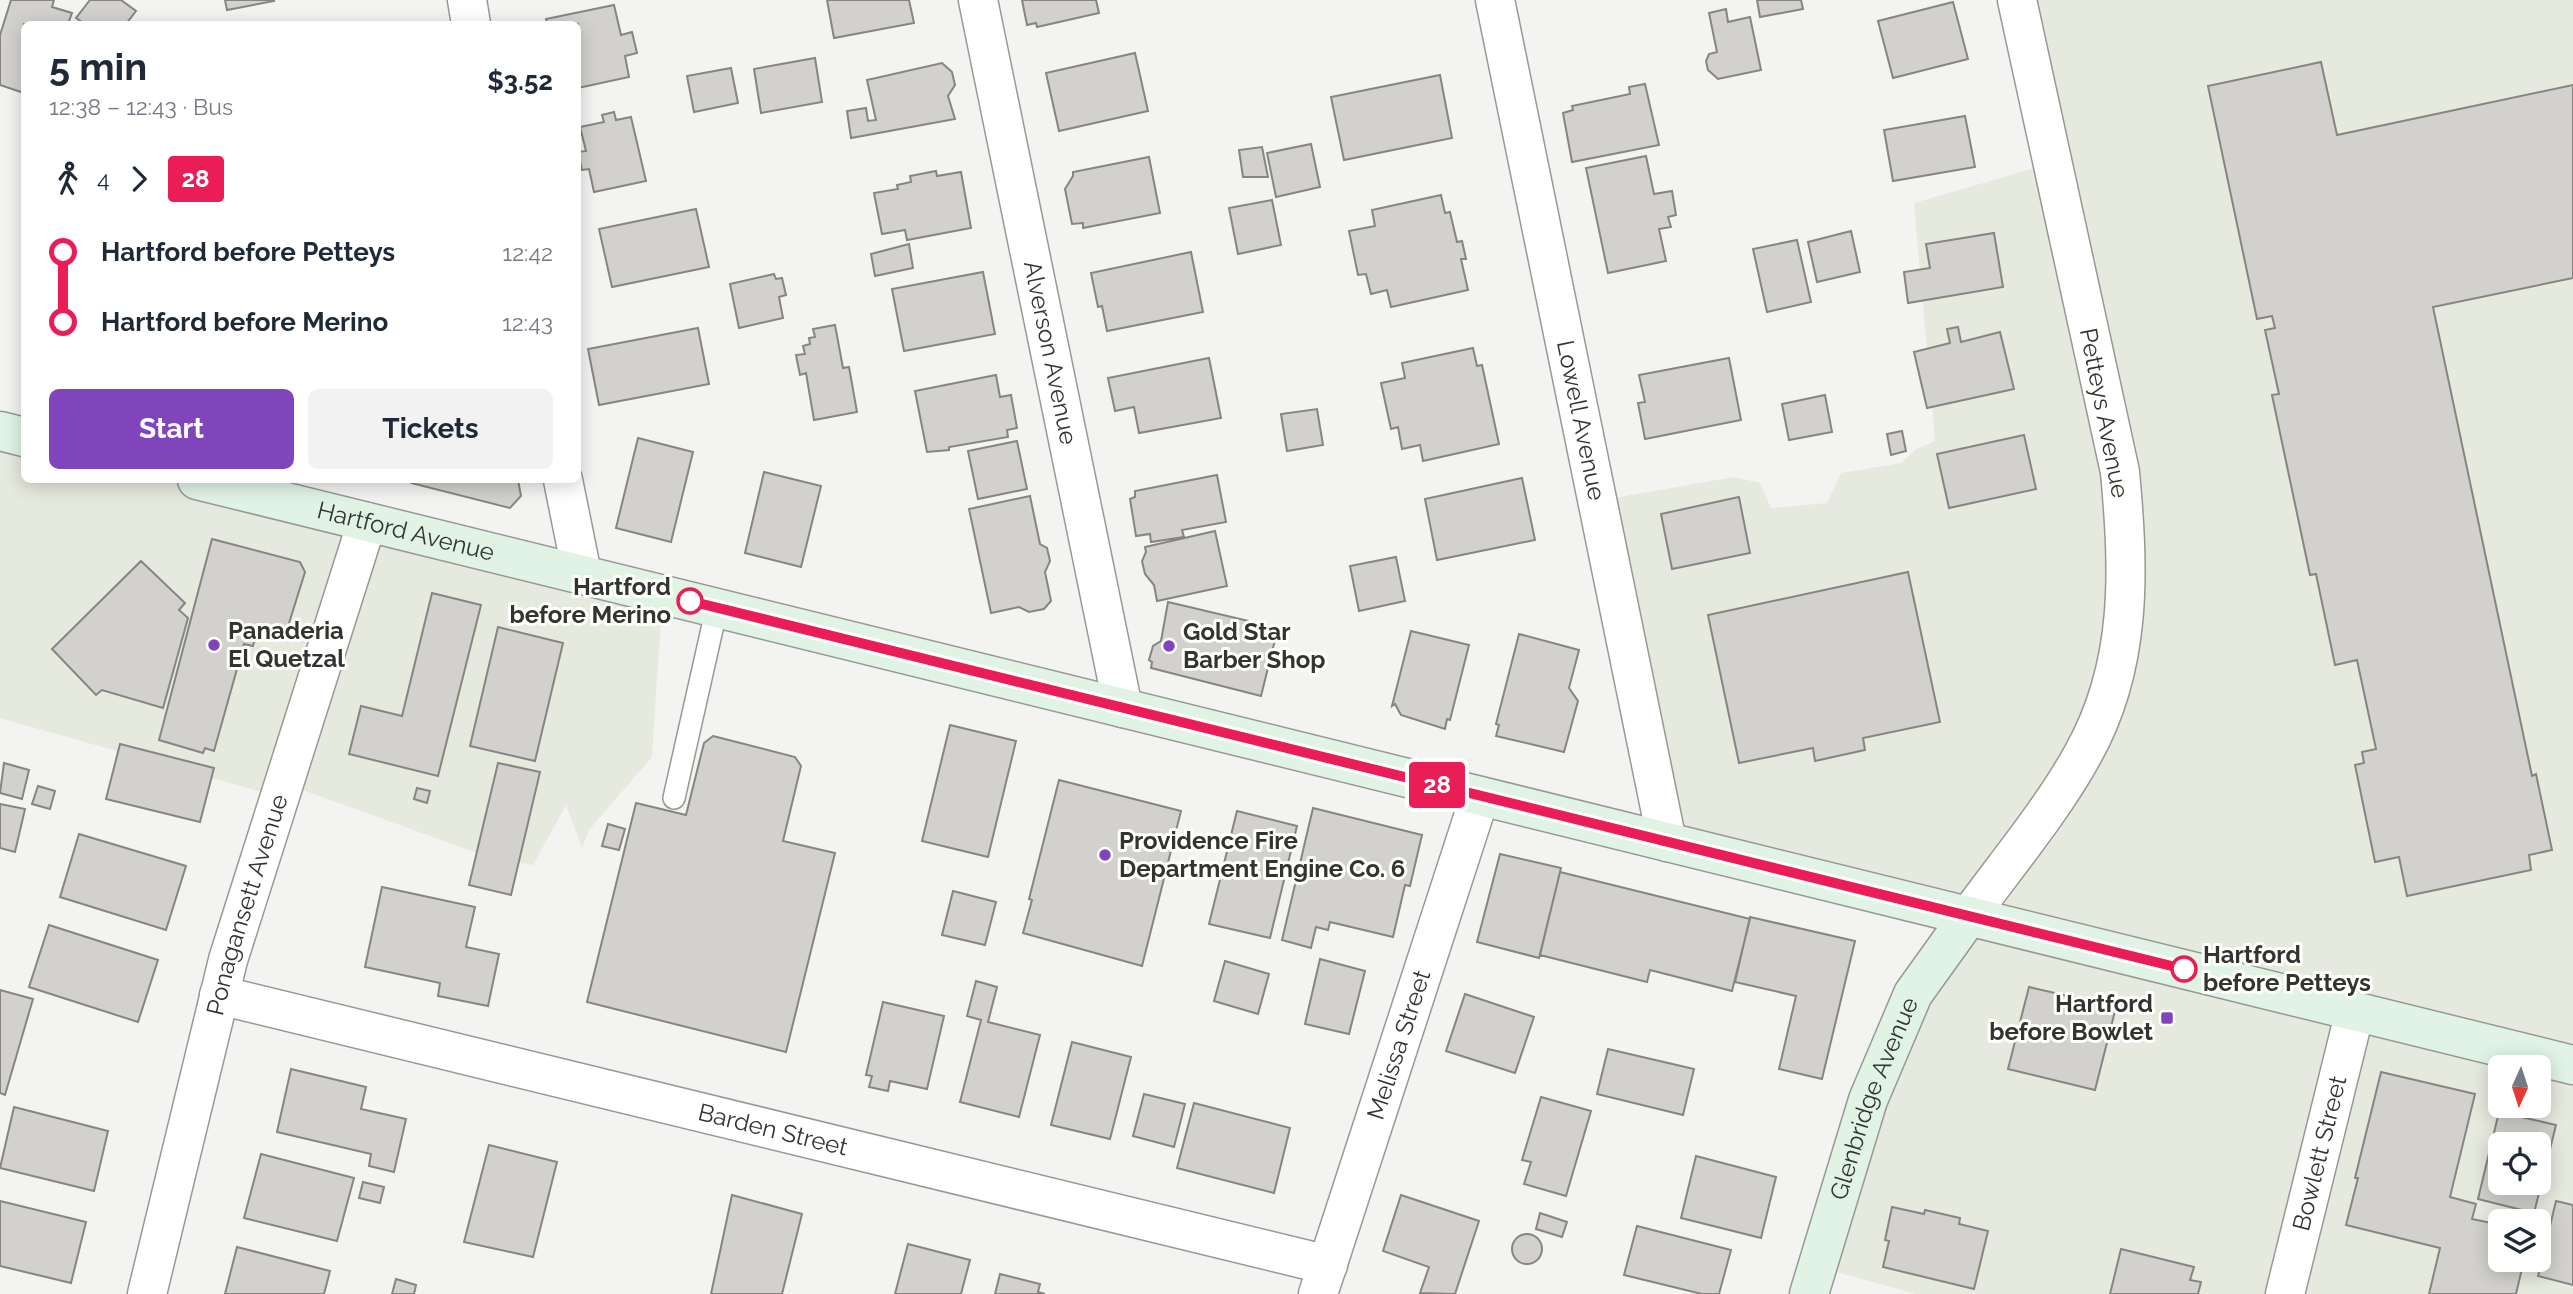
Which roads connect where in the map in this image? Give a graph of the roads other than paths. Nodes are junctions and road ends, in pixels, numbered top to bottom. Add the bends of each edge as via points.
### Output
1 (467, 0) edge
2 (978, 0) edge
3 (1495, 0) edge
4 (2017, 0) edge
5 (470, 21) edge
6 (0, 431) edge
7 (21, 436) edge
8 (209, 483) edge
9 (564, 483) edge
10 (367, 522) junction
11 (582, 574) junction
12 (717, 607) junction
13 (1123, 708) junction
14 (1480, 796) junction
15 (674, 798) dead end
16 (1667, 842) junction
17 (1969, 916) junction
18 (219, 995) junction
19 (2355, 1011) junction
20 (2573, 1065) edge
21 (1323, 1280) edge
22 (147, 1294) edge
23 (1809, 1294) edge
24 (2285, 1294) edge

1 - 5 street
2 - 13 street, Alverson Avenue
3 - 16 street, Lowell Avenue
4 - 17 street, Petteys Avenue via 2120,472 2127,601 2113,676 2084,754
6 - 7 main road
8 - 10 main road, Hartford Avenue
9 - 11 street
10 - 11 main road, Hartford Avenue
10 - 18 street, Ponagansett Avenue
11 - 12 main road, Hartford Avenue
12 - 13 main road, Hartford Avenue
12 - 15 lane
13 - 14 main road, Hartford Avenue
14 - 16 main road, Hartford Avenue
14 - 21 street, Melissa Street
16 - 17 main road, Hartford Avenue
17 - 19 main road, Hartford Avenue
17 - 23 main road, Glenbridge Avenue via 1913,994 1868,1100
18 - 21 street, Barden Street
18 - 22 street, Ponagansett Avenue
19 - 20 main road, Hartford Avenue
19 - 24 street, Bowlett Street

